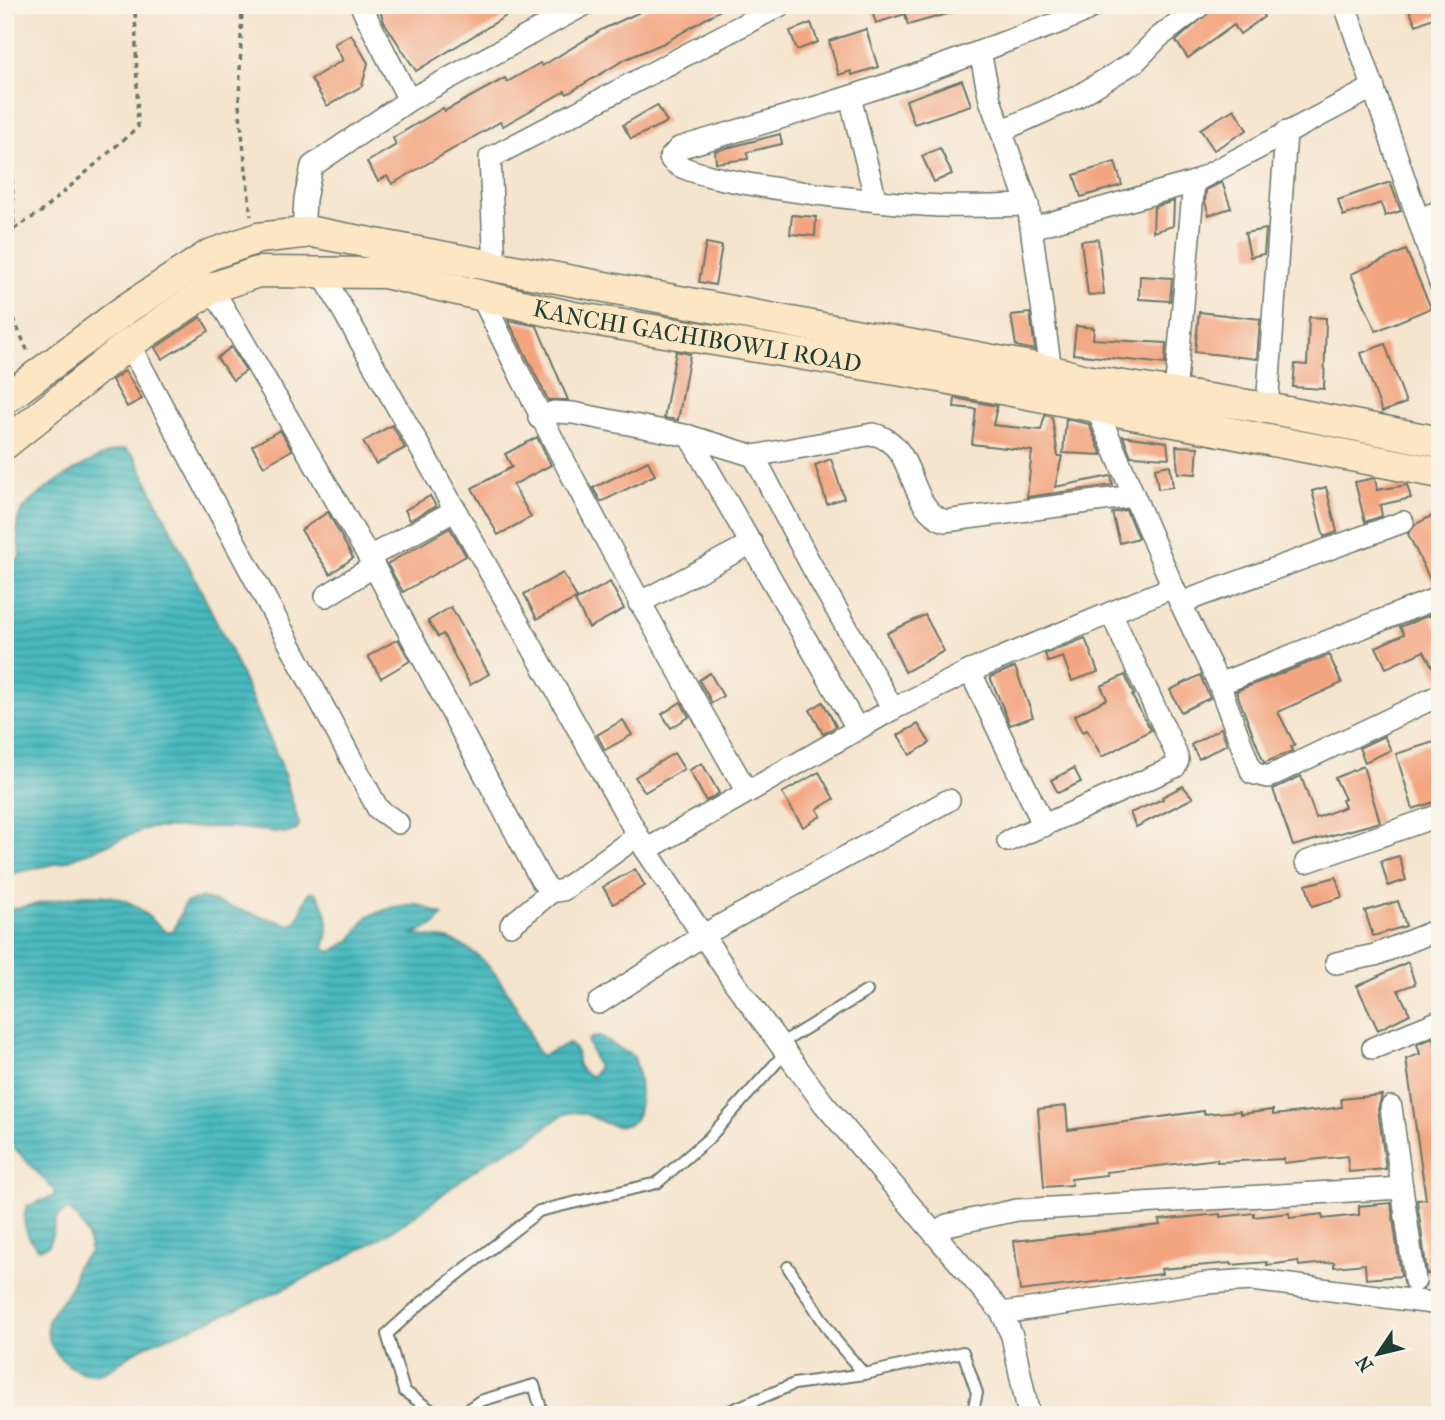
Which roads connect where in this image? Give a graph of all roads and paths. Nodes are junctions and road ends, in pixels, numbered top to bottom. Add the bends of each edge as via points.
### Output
1 (135, 5) edge
2 (242, 5) edge
3 (365, 5) edge
4 (584, 5) edge
5 (781, 5) edge
6 (1096, 5) edge
7 (1201, 5) edge
8 (1345, 5) edge
9 (5, 9) edge
10 (980, 52) junction
11 (1374, 87) junction
12 (850, 97) junction
13 (409, 100) junction
14 (1001, 131) junction
15 (1286, 132) junction
16 (1194, 181) junction
17 (876, 201) junction
18 (1028, 205) junction
19 (1430, 215) edge
20 (1032, 228) junction
21 (14, 229) junction
22 (303, 233) junction
23 (258, 238) junction
24 (5, 245) edge
25 (495, 268) junction
26 (322, 273) junction
27 (1440, 283) edge
28 (212, 288) junction
29 (481, 295) junction
30 (5, 300) edge
31 (129, 344) junction
32 (1051, 371) junction
33 (38, 376) junction
34 (1175, 394) junction
35 (5, 399) edge
36 (1096, 407) junction
37 (1267, 408) junction
38 (539, 418) junction
39 (689, 436) junction
40 (1440, 442) edge
41 (5, 444) edge
42 (754, 456) junction
43 (1440, 472) edge
44 (1134, 496) junction
45 (456, 510) junction
46 (1403, 523) dead end
47 (751, 543) junction
48 (371, 562) junction
49 (1176, 595) junction
50 (326, 596) dead end
51 (1440, 597) edge
52 (639, 603) junction
53 (1111, 614) junction
54 (970, 671) junction
55 (1219, 684) junction
56 (1440, 695) edge
57 (893, 709) junction
58 (857, 728) junction
59 (747, 792) junction
60 (949, 800) dead end
61 (1440, 815) edge
62 (398, 823) dead end
63 (1044, 826) junction
64 (1008, 841) dead end
65 (641, 843) junction
66 (1306, 862) dead end
67 (551, 892) junction
68 (512, 925) dead end
69 (1440, 929) edge
70 (705, 934) junction
71 (1336, 963) dead end
72 (867, 991) dead end
73 (599, 1003) dead end
74 (1440, 1021) edge
75 (783, 1048) junction
76 (1373, 1048) dead end
77 (1391, 1107) dead end
78 (1402, 1188) junction
79 (935, 1234) junction
80 (788, 1267) dead end
81 (1415, 1281) dead end
82 (1440, 1304) edge
83 (1002, 1313) junction
84 (864, 1374) junction
85 (438, 1415) edge
86 (460, 1415) edge
87 (543, 1415) edge
88 (720, 1415) edge
89 (972, 1415) edge
90 (1030, 1415) edge

1 - 21 path via 138,127 41,212
2 - 23 path via 239,105 251,218
3 - 13 street via 363,10
4 - 13 street
5 - 25 street via 490,158
6 - 10 street
7 - 14 street via 1136,61 1077,97
8 - 11 street
9 - 21 path
10 - 12 street
10 - 14 street
11 - 15 street
11 - 19 street
12 - 17 street
12 - 17 street via 679,148 670,158 678,168 716,178
13 - 22 street via 312,166
14 - 18 street
15 - 16 street
15 - 37 street
16 - 20 street
16 - 34 street
17 - 18 street
18 - 20 street
19 - 27 street
20 - 32 street
21 - 24 path
22 - 23 main road, KANCHI GACHIBOWLI ROAD
22 - 25 main road, KANCHI GACHIBOWLI ROAD
23 - 33 main road, KANCHI GACHIBOWLI ROAD via 209,255 126,309
25 - 32 main road, KANCHI GACHIBOWLI ROAD
26 - 28 main road, KANCHI GACHIBOWLI ROAD via 258,272
26 - 29 main road, KANCHI GACHIBOWLI ROAD via 384,273
26 - 45 street
28 - 31 main road, KANCHI GACHIBOWLI ROAD
28 - 48 street
29 - 36 main road, KANCHI GACHIBOWLI ROAD via 574,317
29 - 38 street
30 - 33 path
31 - 41 main road, KANCHI GACHIBOWLI ROAD
31 - 62 street via 378,808
32 - 34 main road, KANCHI GACHIBOWLI ROAD
33 - 35 main road, KANCHI GACHIBOWLI ROAD
34 - 37 main road, KANCHI GACHIBOWLI ROAD
36 - 43 main road, KANCHI GACHIBOWLI ROAD
36 - 44 street
37 - 40 main road, KANCHI GACHIBOWLI ROAD
38 - 39 street via 554,412 573,413
38 - 52 street
39 - 42 street
39 - 47 street
42 - 44 street via 873,434 887,437 897,446 933,517 946,521
42 - 57 street
44 - 49 street
45 - 48 street
45 - 65 street
46 - 49 street
47 - 52 street
47 - 58 street
48 - 50 street
48 - 67 street
49 - 53 street
49 - 55 street
51 - 55 street
52 - 59 street
53 - 54 street
53 - 63 street via 1178,760 1168,773
54 - 57 street
54 - 63 street
55 - 56 street via 1245,759 1259,777 1268,777
57 - 58 street
58 - 59 street
59 - 65 street
60 - 70 street
61 - 66 street
63 - 64 street
65 - 67 street via 563,890
65 - 70 street
67 - 68 street
69 - 71 street via 1375,955
70 - 73 street
70 - 75 street
72 - 75 lane
74 - 76 street
75 - 79 street via 824,1104
75 - 85 lane via 708,1139 657,1183 539,1211 387,1334 404,1391
77 - 78 street
78 - 79 street via 1017,1210 947,1225
78 - 81 street
79 - 83 street
80 - 84 lane via 836,1341
82 - 83 street via 1252,1280
83 - 90 street via 1012,1336
84 - 88 lane via 794,1384
84 - 89 lane via 963,1352 977,1392
86 - 87 lane via 480,1401 534,1385

